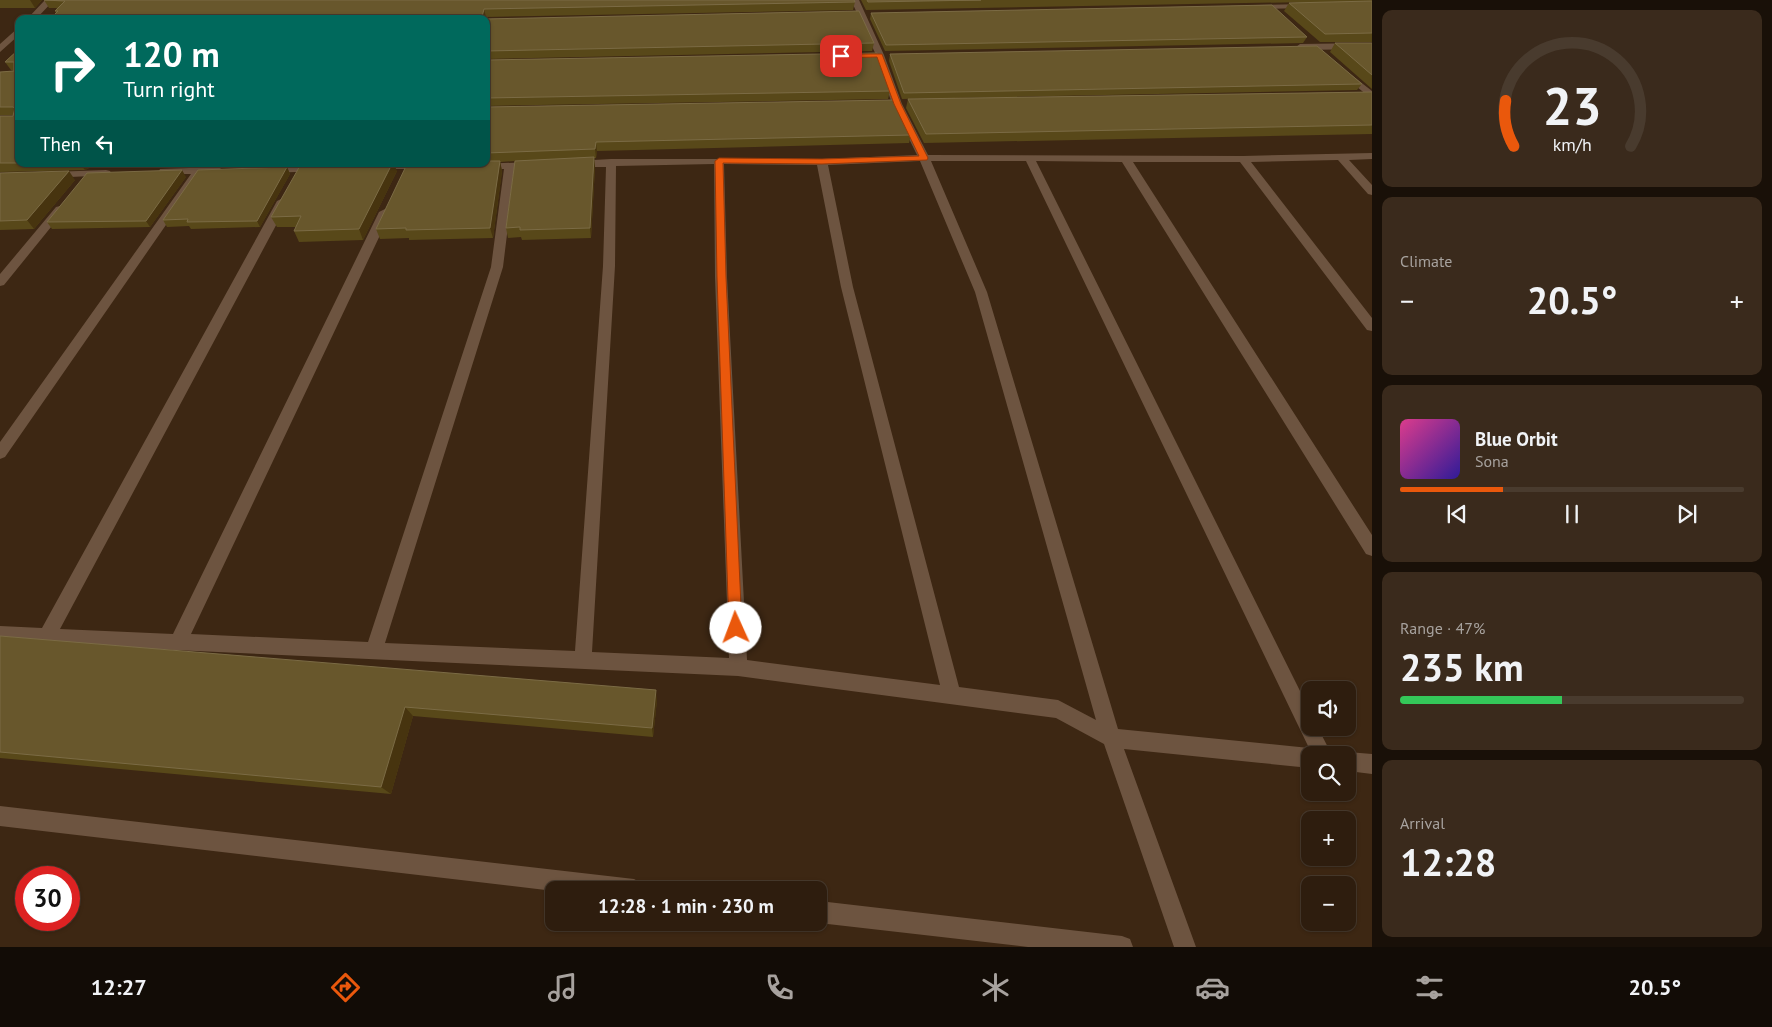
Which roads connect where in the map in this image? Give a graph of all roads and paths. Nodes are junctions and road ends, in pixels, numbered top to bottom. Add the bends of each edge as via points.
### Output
1 (50, 0) edge
2 (856, 0) edge
3 (1317, 6) edge
4 (1241, 7) edge
5 (1271, 7) junction
6 (35, 15) edge
7 (1284, 18) edge
8 (15, 31) edge
9 (0, 33) edge
10 (15, 34) edge
11 (1304, 35) edge
12 (1372, 46) edge
13 (1290, 47) edge
14 (1316, 47) junction
15 (0, 49) edge
16 (1350, 95) edge
17 (1371, 95) edge
18 (1372, 156) edge
19 (1341, 157) junction
20 (924, 158) junction
21 (1030, 158) junction
22 (1126, 159) junction
23 (1243, 159) junction
24 (719, 161) junction
25 (611, 162) junction
26 (822, 162) junction
27 (565, 164) edge
28 (547, 165) edge
29 (490, 166) edge
30 (510, 166) junction
31 (406, 167) edge
32 (329, 168) edge
33 (300, 169) junction
34 (226, 170) edge
35 (254, 170) edge
36 (198, 171) junction
37 (148, 172) edge
38 (90, 173) junction
39 (119, 173) edge
40 (40, 176) edge
41 (398, 184) edge
42 (78, 188) edge
43 (1372, 192) edge
44 (66, 202) edge
45 (390, 202) edge
46 (0, 282) edge
47 (1372, 327) edge
48 (0, 453) edge
49 (1372, 549) edge
50 (0, 634) edge
51 (47, 635) junction
52 (178, 642) junction
53 (374, 650) junction
54 (583, 660) junction
55 (738, 667) junction
56 (952, 695) junction
57 (1111, 738) junction
58 (1318, 746) edge
59 (1301, 757) edge
60 (1356, 763) edge
61 (1372, 764) edge
62 (0, 816) edge
63 (557, 881) edge
64 (827, 913) edge
65 (1122, 947) edge
66 (1185, 947) edge

1 - 6 street
2 - 20 street via 897,104
3 - 5 street
4 - 5 street
5 - 7 street
8 - 9 street
10 - 15 street
11 - 14 street
12 - 14 street
13 - 14 street
14 - 17 street
16 - 17 street
18 - 19 street
19 - 23 street
19 - 43 street
20 - 21 street
20 - 26 street
20 - 57 street via 981,292
21 - 22 street
21 - 58 street
22 - 23 street
22 - 49 street
23 - 47 street
24 - 25 street
24 - 26 street
24 - 55 street
25 - 27 street
25 - 54 street via 609,266
26 - 56 street via 847,287
28 - 30 street
29 - 30 street
30 - 53 street via 497,266
31 - 41 street
32 - 33 street
33 - 35 street
33 - 51 street
34 - 36 street
36 - 37 street
36 - 48 street
38 - 39 street
38 - 40 street
38 - 42 street
44 - 46 street
45 - 52 street
50 - 51 street
51 - 52 street
52 - 53 street
53 - 54 street
54 - 55 street
55 - 56 street
56 - 57 street via 1058,709
57 - 59 street
57 - 66 street
60 - 61 street
62 - 63 street
64 - 65 street

